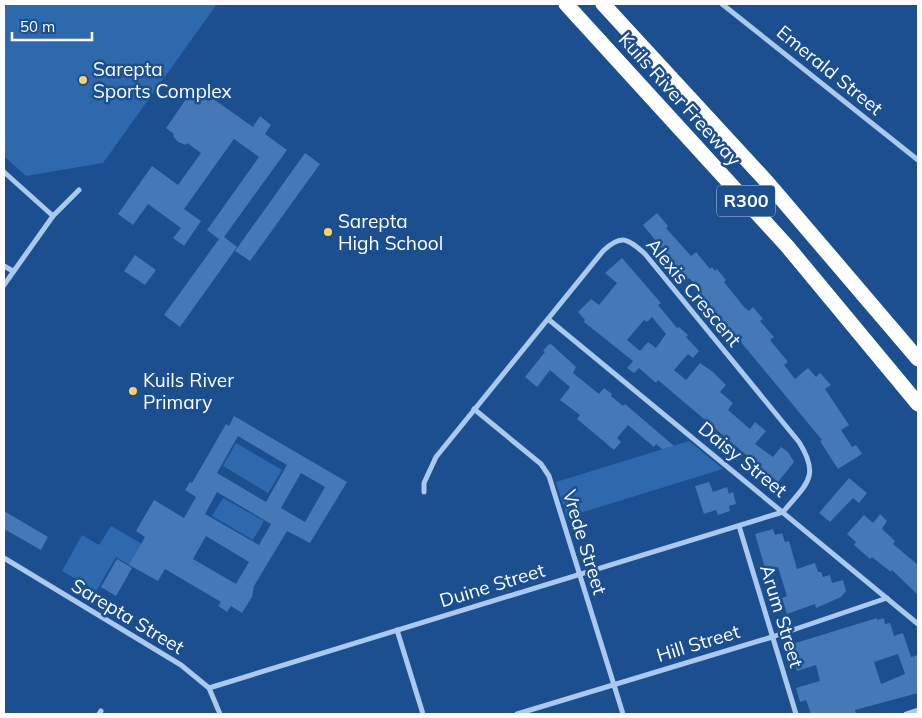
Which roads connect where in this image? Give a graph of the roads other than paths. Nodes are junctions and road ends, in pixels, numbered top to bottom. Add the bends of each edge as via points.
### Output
1 (566, 4) edge
2 (603, 4) edge
3 (722, 4) edge
4 (918, 160) edge
5 (4, 172) edge
6 (79, 190) dead end
7 (53, 216) junction
8 (4, 266) edge
9 (13, 271) junction
10 (4, 285) edge
11 (548, 319) junction
12 (918, 360) edge
13 (918, 404) edge
14 (474, 409) junction
15 (424, 492) dead end
16 (783, 512) junction
17 (739, 526) junction
18 (4, 558) edge
19 (578, 574) junction
20 (886, 598) junction
21 (918, 624) edge
22 (397, 630) junction
23 (772, 637) junction
24 (614, 685) junction
25 (209, 688) junction
26 (918, 710) edge
27 (220, 714) edge
28 (423, 714) edge
29 (518, 714) edge
30 (623, 714) edge
31 (796, 714) edge
32 (906, 714) edge

1 - 13 highway, Kuils River Freeway / R300 via 787,246
2 - 12 highway, Kuils River Freeway / R300 via 766,182
3 - 4 street, Emerald Street
5 - 7 street
6 - 7 street
7 - 9 street
8 - 9 street
9 - 10 street
11 - 14 street, Alexis Crescent
11 - 16 street, Daisy Street
11 - 16 street, Alexis Crescent via 614,241 623,239 633,243 806,454 811,466 809,479
14 - 15 street, Alexis Crescent via 436,457 424,483
14 - 19 street, Vrede Street via 546,469
16 - 17 street, Duine Street
16 - 20 street, Daisy Street
17 - 19 street, Duine Street
17 - 23 street, Arum Street
18 - 25 street, Sarepta Street via 181,665
19 - 22 street, Duine Street
19 - 24 street, Vrede Street
20 - 21 street, Daisy Street
20 - 23 street, Hill Street
22 - 25 street, Duine Street
22 - 28 street
23 - 24 street, Hill Street
23 - 31 street, Arum Street
24 - 29 street, Hill Street
24 - 30 street, Vrede Street
25 - 27 street, Sarepta Street
26 - 32 street

